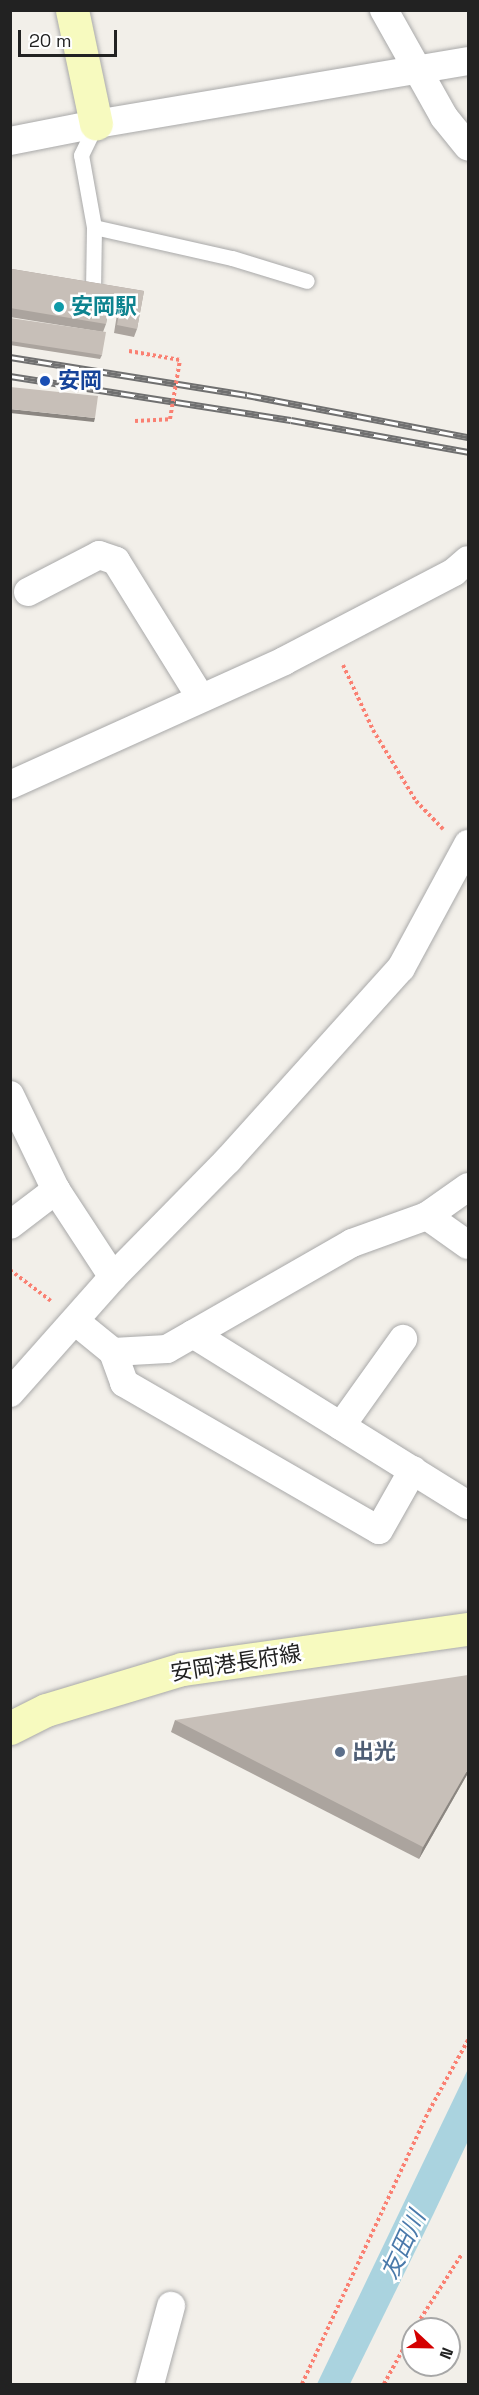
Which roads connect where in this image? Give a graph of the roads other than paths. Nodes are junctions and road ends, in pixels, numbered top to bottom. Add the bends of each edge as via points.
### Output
1 (72, 10) edge
2 (384, 10) edge
3 (468, 61) edge
4 (419, 70) junction
5 (96, 124) junction
6 (10, 141) edge
7 (468, 147) edge
8 (94, 227) junction
9 (307, 281) dead end
10 (93, 291) edge
11 (468, 560) edge
12 (28, 592) dead end
13 (201, 698) junction
14 (10, 785) edge
15 (466, 848) edge
16 (10, 1095) edge
17 (468, 1187) edge
18 (56, 1190) junction
19 (427, 1216) junction
20 (10, 1225) edge
21 (468, 1245) edge
22 (113, 1277) junction
23 (75, 1320) junction
24 (193, 1334) junction
25 (404, 1338) dead end
26 (113, 1352) junction
27 (10, 1393) edge
28 (341, 1426) junction
29 (413, 1470) junction
30 (468, 1505) edge
31 (468, 1629) edge
32 (10, 1728) edge
33 (171, 2306) dead end
34 (150, 2385) edge

1 - 5 main road
2 - 4 street
3 - 4 street
4 - 5 street
4 - 7 street via 444,117
5 - 6 street
5 - 8 lane via 81,155
8 - 9 lane via 232,258
8 - 10 lane
11 - 13 street via 454,572 284,661
12 - 13 street via 99,555 116,561
13 - 14 street
15 - 22 street via 401,968 228,1160
16 - 18 street
17 - 19 street
18 - 20 street
18 - 22 street
19 - 21 street
19 - 24 street via 352,1243
22 - 23 street
23 - 26 street
23 - 27 street
24 - 26 street via 167,1349
24 - 28 street
25 - 28 street
26 - 29 street via 124,1383 379,1530
28 - 29 street
29 - 30 street
31 - 32 main road, 安岡港長府線 via 182,1669 46,1710
33 - 34 street

